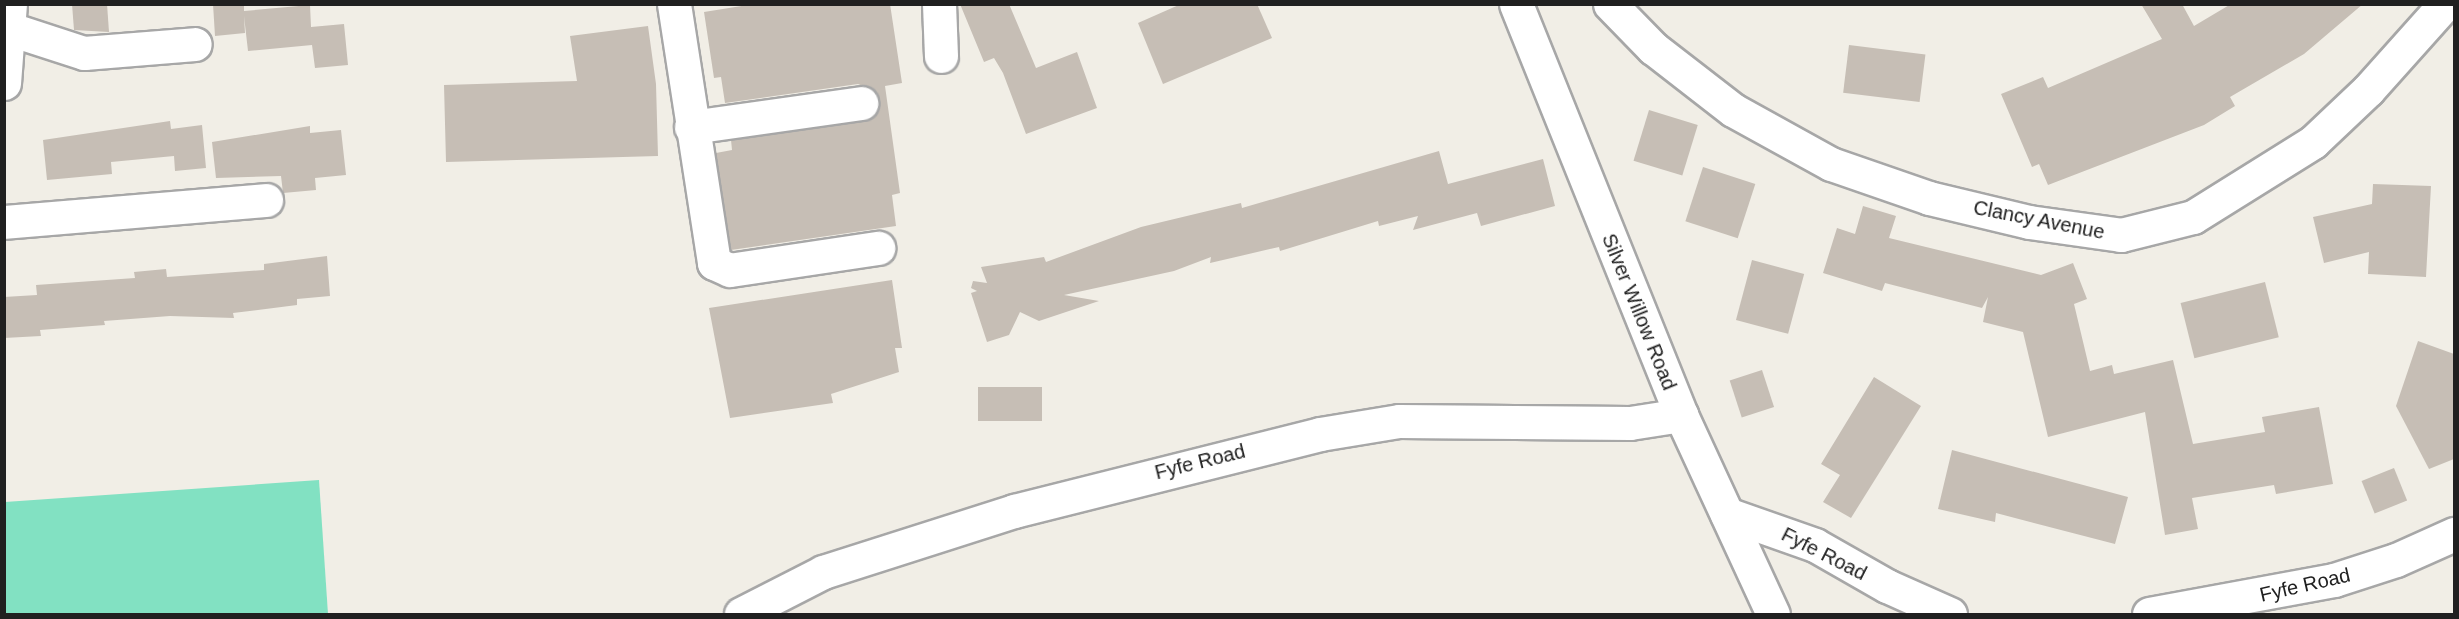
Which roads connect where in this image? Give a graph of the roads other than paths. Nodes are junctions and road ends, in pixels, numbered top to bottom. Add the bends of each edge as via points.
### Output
1 (674, 4) edge
2 (939, 4) edge
3 (1516, 4) edge
4 (1610, 4) edge
5 (2445, 4) edge
6 (10, 17) edge
7 (195, 44) dead end
8 (941, 56) dead end
9 (4, 83) edge
10 (861, 103) dead end
11 (691, 128) junction
12 (266, 200) dead end
13 (4, 222) edge
14 (878, 248) dead end
15 (1681, 415) junction
16 (1727, 514) junction
17 (2454, 534) edge
18 (741, 615) edge
19 (1773, 615) edge
20 (1950, 615) edge
21 (2149, 615) edge

1 - 11 street
2 - 8 street
3 - 15 street, Silver Willow Road
4 - 5 street, Clancy Avenue via 1653,48 1733,110 1831,164 1929,198 2029,222 2121,235 2193,217 2313,142 2368,90
6 - 7 street via 84,53
6 - 9 street
10 - 11 street
11 - 14 street via 711,257 718,268
12 - 13 street
15 - 16 street, Silver Willow Road
15 - 18 street, Fyfe Road via 1620,423 1399,421 1320,434 1014,511 823,572
16 - 19 street, Silver Willow Road
16 - 20 street, Fyfe Road via 1815,545 1887,586
17 - 21 street, Fyfe Road via 2396,560 2334,580

